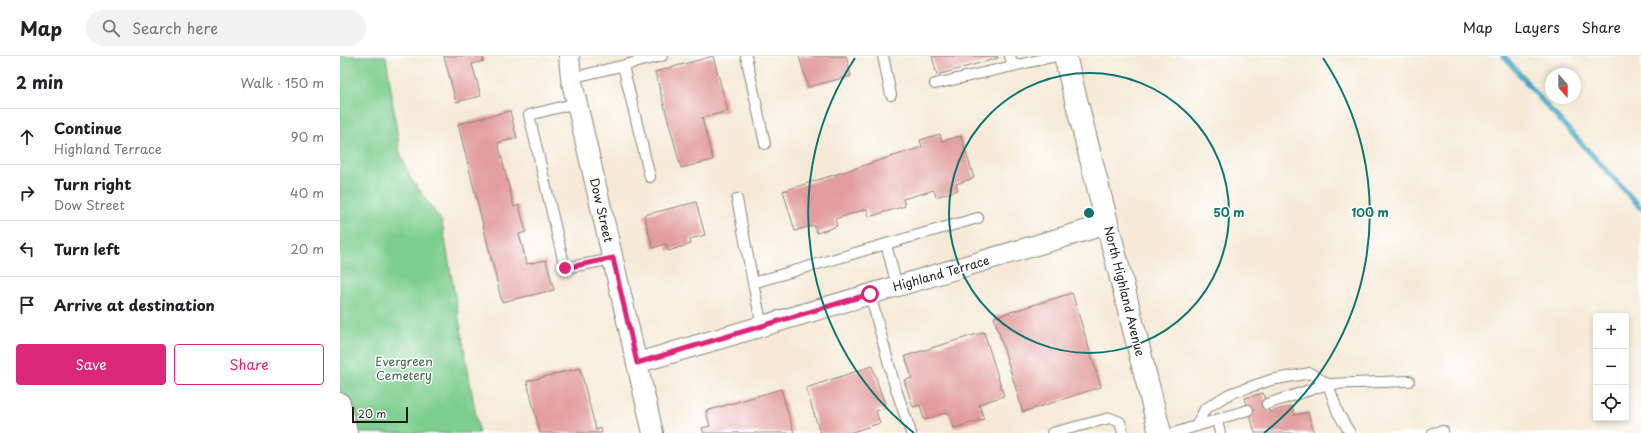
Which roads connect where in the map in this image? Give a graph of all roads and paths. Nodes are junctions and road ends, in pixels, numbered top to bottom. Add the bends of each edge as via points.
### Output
1 (569, 56) edge
2 (662, 56) edge
3 (746, 56) edge
4 (883, 56) edge
5 (1010, 56) edge
6 (1056, 56) edge
7 (1065, 56) edge
8 (623, 66) junction
9 (1013, 66) junction
10 (572, 78) junction
11 (935, 84) dead end
12 (891, 95) dead end
13 (577, 103) junction
14 (765, 144) dead end
15 (650, 177) dead end
16 (737, 199) dead end
17 (978, 218) dead end
18 (1108, 224) junction
19 (886, 244) junction
20 (613, 258) junction
21 (753, 283) junction
22 (897, 286) junction
23 (870, 294) junction
24 (762, 326) junction
25 (637, 363) junction
26 (1409, 381) dead end
27 (1328, 384) junction
28 (340, 403) edge
29 (1267, 404) dead end
30 (1248, 410) dead end
31 (1217, 420) junction
32 (1196, 426) junction
33 (1443, 431) dead end
34 (342, 433) edge
35 (653, 433) edge
36 (911, 433) edge
37 (1052, 433) edge
38 (1123, 433) edge
39 (1160, 433) edge
40 (1174, 433) edge
41 (1220, 433) edge
42 (1350, 433) edge
43 (1433, 433) edge

1 - 10 street, Dow Street
2 - 8 lane
3 - 14 lane
4 - 12 lane
5 - 9 lane
6 - 9 lane
7 - 18 street, North Highland Avenue
8 - 10 lane
8 - 15 lane
9 - 11 lane
10 - 13 street, Dow Street
13 - 20 street, Dow Street
13 - 20 lane via 529,115 565,268
16 - 21 lane
17 - 19 lane
18 - 22 street, Highland Terrace
18 - 39 street, North Highland Avenue
19 - 21 lane
19 - 22 lane
20 - 25 street, Dow Street
21 - 24 lane
22 - 23 street, Highland Terrace
23 - 24 street, Highland Terrace
23 - 36 lane via 894,384
24 - 25 street, Highland Terrace
25 - 35 street, Dow Street
26 - 27 lane
27 - 29 lane
27 - 32 lane via 1310,373 1271,380 1229,394 1205,409
27 - 42 lane via 1338,413
28 - 34 street via 347,432
30 - 31 lane
31 - 32 lane
31 - 41 lane
32 - 40 lane
33 - 43 lane
37 - 38 lane via 1110,418 1120,422

